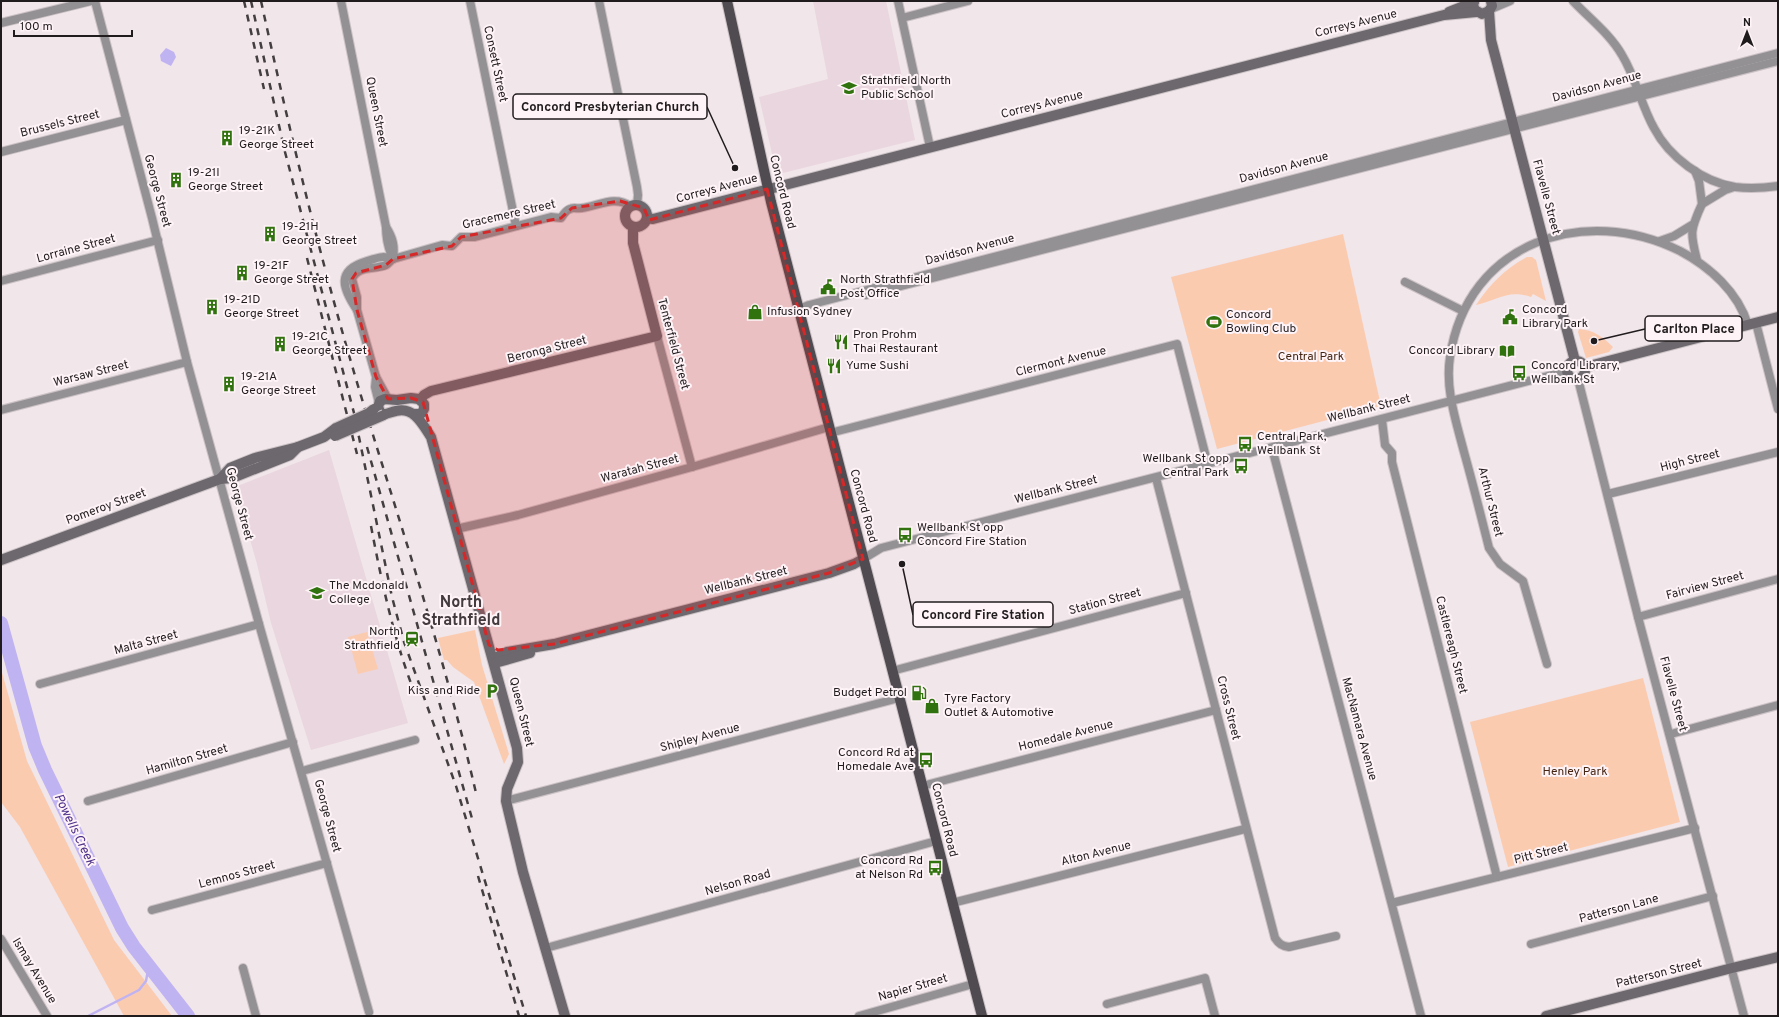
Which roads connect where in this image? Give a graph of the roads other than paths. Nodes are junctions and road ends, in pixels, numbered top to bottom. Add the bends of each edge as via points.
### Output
1 (91, 1) edge
2 (96, 1) edge
3 (341, 1) edge
4 (470, 1) edge
5 (598, 1) edge
6 (727, 1) edge
7 (898, 1) edge
8 (968, 1) edge
9 (1510, 1) edge
10 (1573, 1) edge
11 (1474, 2) edge
12 (1490, 7) edge
13 (1478, 13) junction
14 (1444, 15) junction
15 (902, 18) junction
16 (1, 23) edge
17 (1492, 40) junction
18 (1778, 53) edge
19 (1778, 61) edge
20 (1639, 92) junction
21 (126, 120) junction
22 (1514, 125) junction
23 (930, 147) junction
24 (1, 152) edge
25 (1695, 171) junction
26 (1778, 186) edge
27 (1734, 187) junction
28 (768, 189) junction
29 (1702, 204) junction
30 (633, 205) junction
31 (647, 218) junction
32 (1692, 225) junction
33 (516, 226) junction
34 (633, 227) junction
35 (1543, 239) junction
36 (158, 240) junction
37 (1660, 241) junction
38 (394, 258) junction
39 (1697, 260) junction
40 (1, 281) edge
41 (1405, 282) dead end
42 (799, 309) junction
43 (1463, 311) junction
44 (1778, 317) edge
45 (1752, 324) junction
46 (657, 336) junction
47 (1575, 361) junction
48 (187, 362) junction
49 (1585, 367) junction
50 (1567, 371) junction
51 (1578, 378) junction
52 (1452, 402) junction
53 (423, 404) junction
54 (381, 407) junction
55 (1778, 409) edge
56 (1, 410) edge
57 (414, 414) junction
58 (1382, 420) junction
59 (829, 430) junction
60 (431, 437) junction
61 (1272, 448) junction
62 (1778, 452) edge
63 (1208, 465) junction
64 (692, 467) junction
65 (1156, 478) junction
66 (220, 479) junction
67 (1608, 494) junction
68 (456, 530) junction
69 (863, 559) junction
70 (1, 560) edge
71 (1778, 579) edge
72 (1186, 593) junction
73 (1638, 617) junction
74 (259, 624) junction
75 (554, 644) junction
76 (489, 645) junction
77 (507, 652) junction
78 (494, 661) junction
79 (1547, 664) dead end
80 (892, 671) junction
81 (40, 684) dead end
82 (899, 698) junction
83 (1778, 705) edge
84 (1216, 710) junction
85 (1671, 734) junction
86 (415, 740) dead end
87 (293, 742) junction
88 (302, 771) junction
89 (922, 786) junction
90 (88, 801) dead end
91 (506, 801) junction
92 (1695, 828) junction
93 (1245, 829) junction
94 (936, 841) junction
95 (327, 863) junction
96 (1497, 877) junction
97 (1713, 896) junction
98 (952, 903) junction
99 (1392, 903) junction
100 (152, 910) dead end
101 (1336, 936) dead end
102 (1, 939) edge
103 (1531, 944) dead end
104 (546, 948) junction
105 (1778, 957) edge
106 (243, 968) dead end
107 (1732, 968) junction
108 (973, 984) junction
109 (1107, 1004) dead end
110 (369, 1015) edge
111 (47, 1016) edge
112 (256, 1016) edge
113 (565, 1016) edge
114 (859, 1016) edge
115 (982, 1016) edge
116 (1215, 1016) edge
117 (1421, 1016) edge
118 (1546, 1016) edge
119 (1744, 1016) edge

1 - 16 street
2 - 21 street, George Street
3 - 38 street, Queen Street via 388,249
4 - 33 street, Consett Street
5 - 30 street via 637,187 638,195
6 - 28 main road, Concord Road
7 - 15 street
8 - 15 street
9 - 12 street
10 - 20 street via 1611,39 1622,54
11 - 13 street, Flavelle Street via 1473,8
11 - 14 street, Correys Avenue
12 - 13 street, Correys Avenue via 1484,14
12 - 17 street, Flavelle Street
13 - 14 street, Correys Avenue
13 - 17 street, Flavelle Street
14 - 23 street, Correys Avenue
15 - 23 street
17 - 22 street, Flavelle Street
18 - 20 street, Davidson Avenue
19 - 20 street, Davidson Avenue
20 - 22 street, Davidson Avenue
20 - 25 street via 1654,129 1676,155
21 - 24 street, Brussels Street
21 - 36 street, George Street
22 - 35 street, Flavelle Street
22 - 42 street, Davidson Avenue via 875,287
23 - 28 street, Correys Avenue
25 - 27 street
25 - 29 street
26 - 27 street
27 - 29 street
28 - 31 street, Correys Avenue via 653,219
28 - 42 main road, Concord Road
29 - 32 street
30 - 31 street via 644,208
30 - 33 street, Gracemere Street via 620,201 572,208 561,218 551,217
30 - 34 street via 625,212 625,219
31 - 34 street via 643,224
32 - 37 street
32 - 39 street
33 - 38 street, Gracemere Street via 475,237 461,237 452,246 442,245
34 - 46 street, Tenterfield Street via 633,243
35 - 37 street, Arthur Street via 1573,232 1605,230
35 - 43 street, Arthur Street via 1503,261 1484,280
35 - 47 street, Flavelle Street
36 - 40 street, Lorraine Street
36 - 48 street, George Street
37 - 39 street, Arthur Street
38 - 54 street via 386,265 360,271 354,276 353,283 357,310 376,377 375,387
39 - 45 street, Arthur Street via 1734,296
41 - 43 street
42 - 59 main road, Concord Road
43 - 52 street, Arthur Street via 1450,356 1448,380
44 - 45 street
45 - 49 street
45 - 55 street, Arthur Street
46 - 53 street, Beronga Street via 443,388 427,393
46 - 64 street, Tenterfield Street
47 - 49 street via 1580,361
47 - 50 street via 1570,363
48 - 56 street, Warsaw Street
48 - 66 street, George Street
49 - 51 street via 1583,376
50 - 51 street via 1572,378
50 - 52 street, Wellbank Street
51 - 67 street, Flavelle Street
52 - 58 street, Wellbank Street
52 - 79 street, Arthur Street via 1489,548 1500,564 1523,581
53 - 54 street via 411,398 397,400
53 - 57 street, Beronga Street via 421,414
53 - 60 street, Queen Street via 431,426
54 - 57 street
54 - 66 street, Pomeroy Street, bridge via 332,434 298,447 290,454 232,478
57 - 60 street, Queen Street
58 - 61 street, Wellbank Street
58 - 96 street, Castlereagh Street via 1386,445 1392,453 1394,470
59 - 63 street, Clermont Avenue via 1178,344
59 - 64 street, Waratah Street
59 - 69 main road, Concord Road
60 - 68 street, Queen Street
61 - 63 street, Wellbank Street
61 - 99 street, MacNamara Avenue
62 - 67 street, High Street
63 - 65 street, Wellbank Street
64 - 68 street, Waratah Street
65 - 69 street, Wellbank Street via 881,548
65 - 72 street, Cross Street
66 - 70 street, Pomeroy Street
66 - 74 street, George Street
67 - 73 street, Flavelle Street
68 - 76 street, Queen Street
69 - 75 street, Wellbank Street via 829,573
69 - 80 main road, Concord Road
71 - 73 street, Fairview Street
72 - 80 street, Station Street
72 - 84 street, Cross Street
73 - 85 street, Flavelle Street
74 - 81 street, Malta Street
74 - 87 street, George Street
75 - 77 street, Wellbank Street
75 - 78 street, Wellbank Street
76 - 77 street
76 - 78 street, Queen Street
77 - 78 street, Wellbank Street
78 - 91 street, Queen Street via 518,755 516,768 505,796
80 - 82 main road, Concord Road
82 - 89 main road, Concord Road
82 - 91 street, Shipley Avenue
83 - 85 street
84 - 89 street, Homedale Avenue
84 - 93 street, Cross Street
85 - 92 street, Flavelle Street
86 - 88 street
87 - 88 street, George Street
87 - 90 street, Hamilton Street
88 - 95 street, George Street
89 - 94 main road, Concord Road
91 - 104 street, Queen Street via 523,872
92 - 96 street, Pitt Street
92 - 97 street, Flavelle Street
93 - 98 street, Alton Avenue
93 - 101 street, Cross Street via 1274,938 1278,944 1289,947
94 - 98 main road, Concord Road
94 - 104 street, Nelson Road
95 - 100 street, Lemnos Street
95 - 110 street, George Street
96 - 99 street, Pitt Street
97 - 103 street, Patterson Lane
97 - 107 street, Flavelle Street
98 - 108 main road, Concord Road
99 - 117 street, MacNamara Avenue
102 - 111 street, Ismay Avenue
104 - 113 street, Queen Street
105 - 107 street, Patterson Street
106 - 112 street
107 - 118 street, Patterson Street
107 - 119 street, Flavelle Street
108 - 114 street, Napier Street
108 - 115 main road, Concord Road
109 - 116 street via 1205,978

